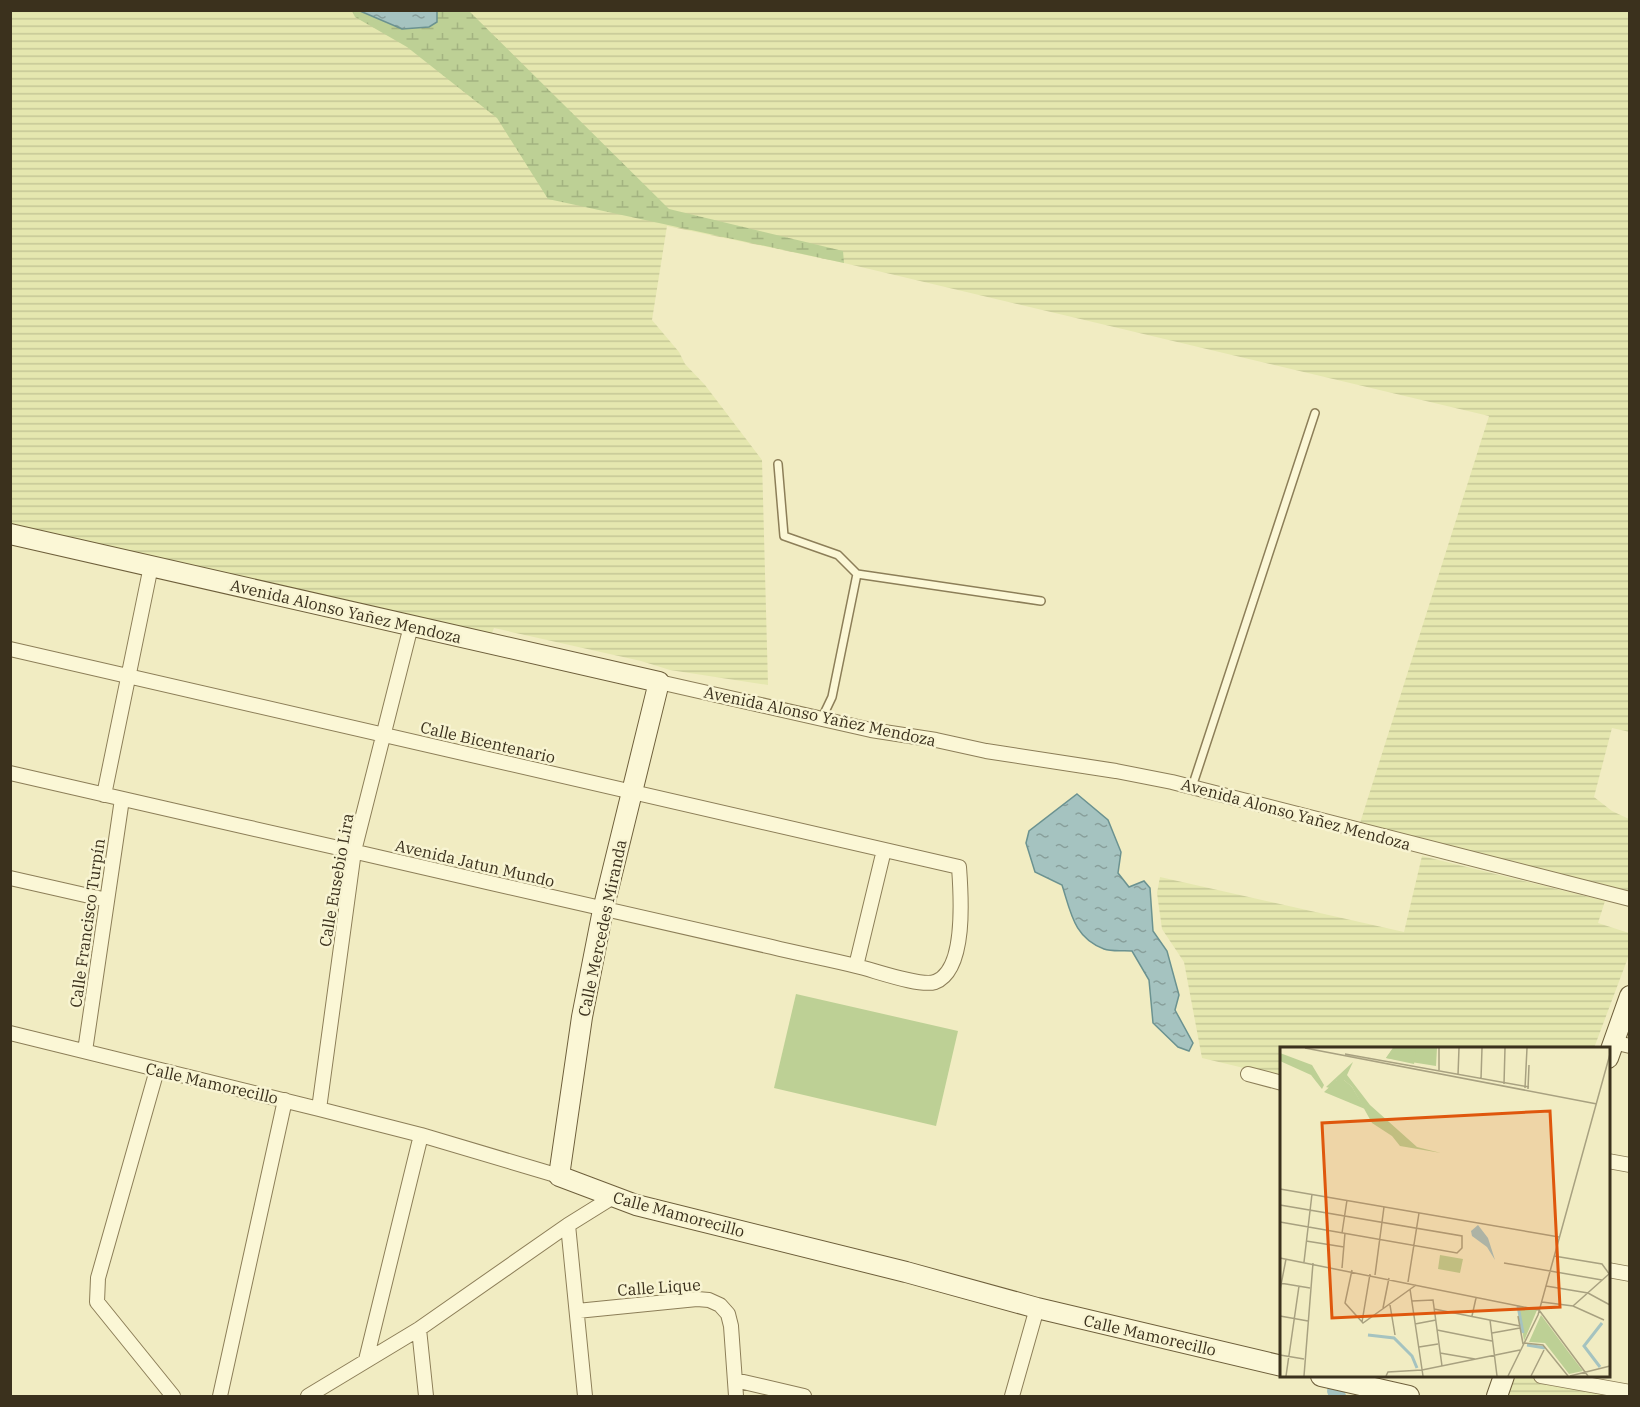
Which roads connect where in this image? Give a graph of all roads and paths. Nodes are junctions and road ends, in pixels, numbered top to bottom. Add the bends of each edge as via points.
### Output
1 (1315, 413) dead end
2 (777, 464) dead end
3 (10, 534) edge
4 (151, 566) junction
5 (857, 574) junction
6 (1041, 601) dead end
7 (411, 626) junction
8 (10, 649) edge
9 (128, 676) junction
10 (659, 682) junction
11 (822, 718) junction
12 (383, 735) junction
13 (10, 774) edge
14 (1192, 787) junction
15 (632, 792) junction
16 (104, 795) junction
17 (122, 799) junction
18 (884, 850) junction
19 (354, 851) junction
20 (10, 878) edge
21 (1629, 899) edge
22 (107, 900) junction
23 (603, 910) junction
24 (856, 966) junction
25 (932, 983) joint
26 (1629, 996) edge
27 (10, 1033) edge
28 (1617, 1049) edge
29 (85, 1051) junction
30 (157, 1070) junction
31 (1248, 1074) dead end
32 (1280, 1083) edge
33 (285, 1100) junction
34 (319, 1108) junction
35 (421, 1136) junction
36 (1610, 1161) edge
37 (1629, 1165) edge
38 (559, 1176) junction
39 (613, 1197) junction
40 (568, 1225) junction
41 (1610, 1270) edge
42 (1629, 1274) edge
43 (1037, 1308) junction
44 (577, 1311) junction
45 (419, 1329) junction
46 (366, 1360) junction
47 (1280, 1366) edge
48 (1325, 1377) edge
49 (1504, 1377) edge
50 (1546, 1377) edge
51 (735, 1380) junction
52 (1629, 1392) edge
53 (173, 1396) edge
54 (220, 1396) edge
55 (308, 1396) edge
56 (426, 1396) edge
57 (585, 1396) edge
58 (736, 1396) edge
59 (804, 1396) edge
60 (1012, 1396) edge
61 (1409, 1396) edge
62 (1497, 1396) edge

1 - 14 lane
2 - 5 lane via 784,536 838,555
3 - 4 street, Avenida Alonso Yañez Mendoza
4 - 7 street, Avenida Alonso Yañez Mendoza
4 - 9 street
5 - 6 lane
5 - 11 lane via 832,697
7 - 10 street, Avenida Alonso Yañez Mendoza
7 - 12 street, Calle Eusebio Lira
8 - 9 street, Calle Bicentenario
9 - 12 street, Calle Bicentenario
9 - 16 street
10 - 11 street, Avenida Alonso Yañez Mendoza
10 - 15 street, Calle Mercedes Miranda
11 - 14 street, Avenida Alonso Yañez Mendoza
12 - 15 street, Calle Bicentenario
12 - 19 street, Calle Eusebio Lira
13 - 16 street, Avenida Jatun Mundo
14 - 21 street, Avenida Alonso Yañez Mendoza
15 - 18 street, Calle Bicentenario
15 - 23 street, Calle Mercedes Miranda
16 - 17 street, Avenida Jatun Mundo
17 - 19 street, Avenida Jatun Mundo
17 - 22 street, Calle Francisco Turpín
18 - 24 street
18 - 25 street, Calle Bicentenario via 959,867 962,912 956,947 945,977
19 - 23 street, Avenida Jatun Mundo
19 - 34 street, Calle Eusebio Lira
20 - 22 street
22 - 29 street, Calle Francisco Turpín
23 - 24 street, Avenida Jatun Mundo
23 - 38 street, Calle Mercedes Miranda via 582,1017
24 - 25 street, Avenida Jatun Mundo
26 - 28 street
27 - 29 street, Calle Mamorecillo
29 - 30 street, Calle Mamorecillo
30 - 33 street, Calle Mamorecillo
30 - 53 street via 98,1278 97,1302
31 - 32 street
33 - 34 street, Calle Mamorecillo
33 - 54 street
34 - 35 street, Calle Mamorecillo
35 - 38 street, Calle Mamorecillo
35 - 46 street
36 - 37 street
38 - 39 street, Calle Mamorecillo
39 - 40 street
39 - 43 street, Calle Mamorecillo
40 - 44 street
40 - 45 street
41 - 42 street
43 - 47 street, Calle Mamorecillo
43 - 60 street
44 - 51 street, Calle Lique via 710,1300 728,1314
44 - 57 street
45 - 46 street
45 - 56 street
46 - 55 street
48 - 61 street
49 - 62 street
50 - 52 street
51 - 58 street, Calle Lique
51 - 59 street

